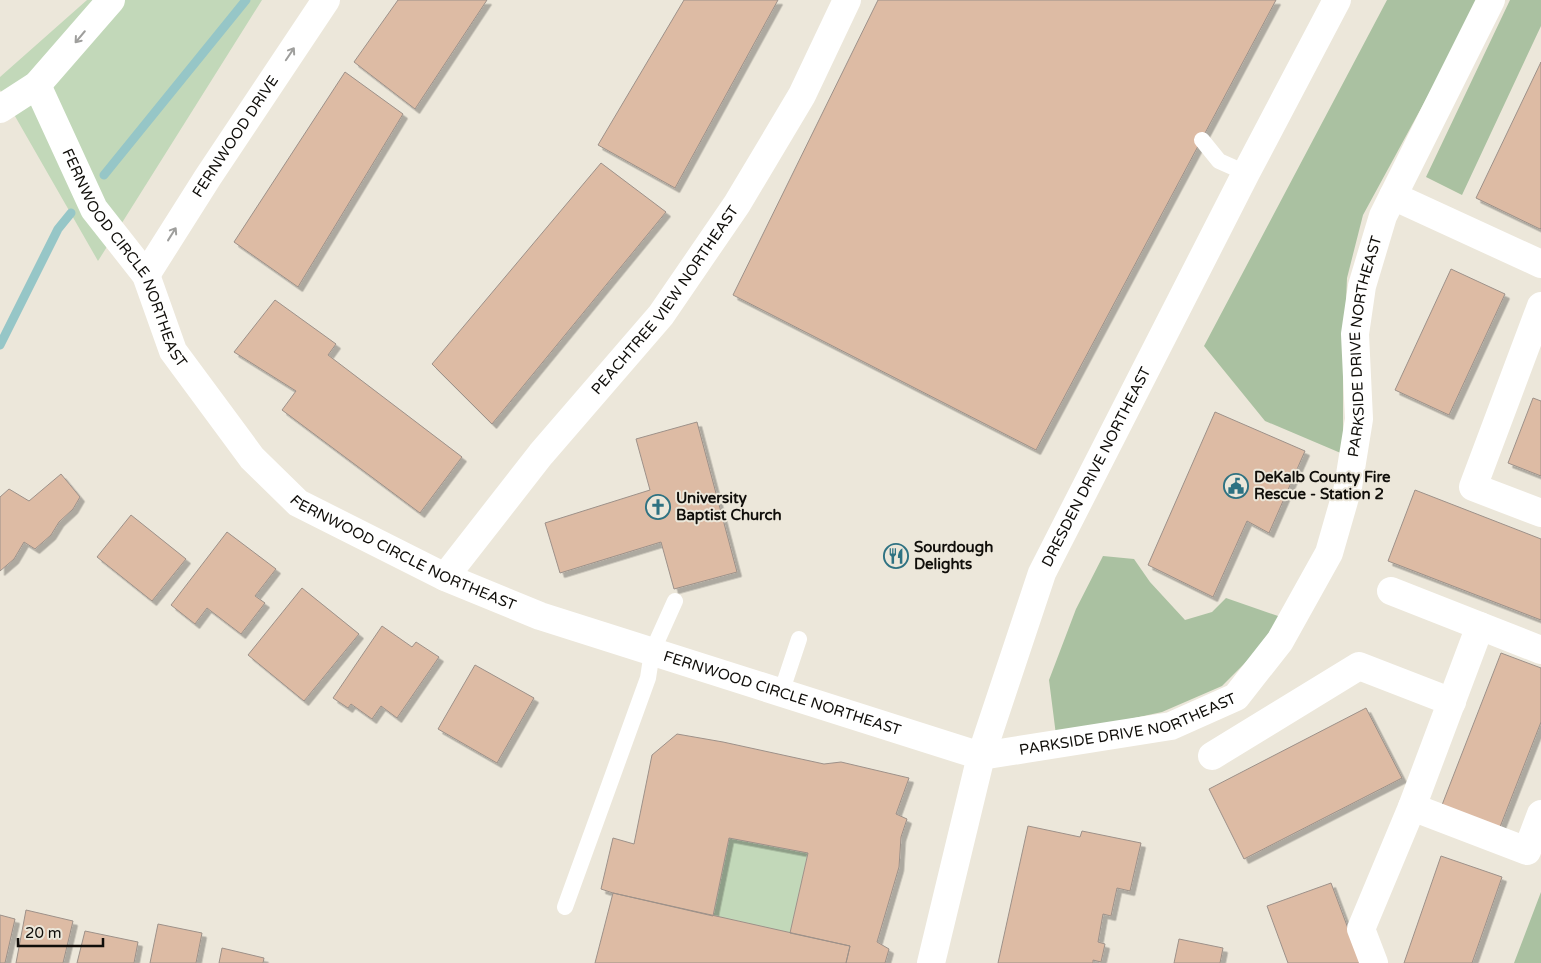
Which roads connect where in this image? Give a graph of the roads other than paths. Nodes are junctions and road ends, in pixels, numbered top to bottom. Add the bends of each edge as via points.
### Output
1 (111, 0) edge
2 (326, 0) edge
3 (847, 0) edge
4 (1337, 0) edge
5 (1492, 0) edge
6 (37, 85) junction
7 (0, 109) edge
8 (1202, 140) dead end
9 (1246, 173) junction
10 (1392, 196) junction
11 (1541, 264) edge
12 (146, 275) junction
13 (1541, 306) edge
14 (1541, 513) edge
15 (445, 577) junction
16 (1391, 591) dead end
17 (675, 601) dead end
18 (1480, 626) junction
19 (800, 639) dead end
20 (1541, 650) edge
21 (652, 652) junction
22 (781, 693) junction
23 (1452, 702) junction
24 (981, 756) junction
25 (1212, 756) dead end
26 (1412, 807) junction
27 (1541, 814) edge
28 (565, 907) dead end
29 (931, 963) edge
30 (1374, 963) edge

1 -> 6 street
12 -> 2 street, FERNWOOD DRIVE
3 - 15 street, PEACHTREE VIEW NORTHEAST via 802,95 737,204 661,315 541,454
4 - 9 street, DRESDEN DRIVE NORTHEAST
5 - 10 street, PARKSIDE DRIVE NORTHEAST
6 - 7 street
6 - 12 street, FERNWOOD CIRCLE NORTHEAST via 94,210
8 - 9 lane via 1219,161
9 - 24 street, DRESDEN DRIVE NORTHEAST via 1042,573
10 - 11 street
10 - 24 street, PARKSIDE DRIVE NORTHEAST via 1382,216 1362,286 1356,325 1359,418 1348,487 1329,553 1280,641 1236,697 1171,726
12 - 15 street, FERNWOOD CIRCLE NORTHEAST via 173,350 252,458 298,503
13 - 14 street via 1474,487
15 - 21 street, FERNWOOD CIRCLE NORTHEAST via 540,616
16 - 18 street
17 - 21 lane
18 - 20 street
18 - 23 street
19 - 22 lane
21 - 22 street, FERNWOOD CIRCLE NORTHEAST
21 - 28 lane via 648,678
22 - 24 street, FERNWOOD CIRCLE NORTHEAST
23 - 25 street via 1359,666
23 - 26 street
24 - 29 street, DRESDEN DRIVE NORTHEAST
26 - 27 street via 1527,851
26 - 30 street via 1360,929

